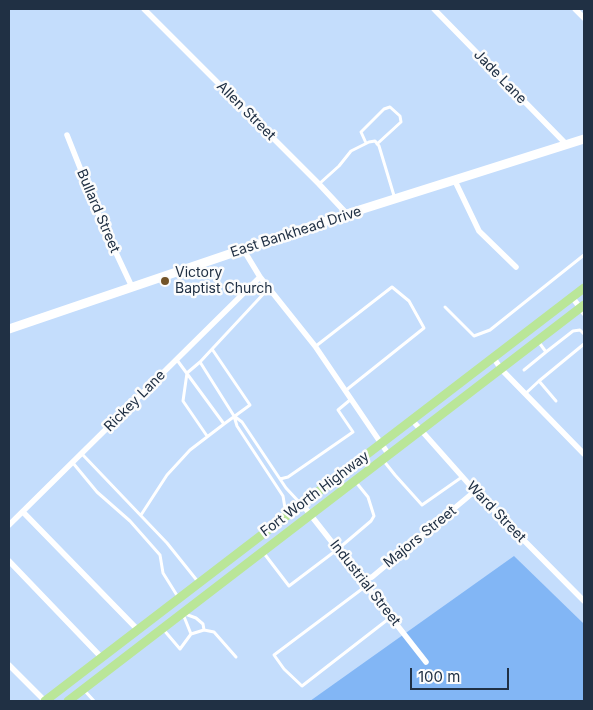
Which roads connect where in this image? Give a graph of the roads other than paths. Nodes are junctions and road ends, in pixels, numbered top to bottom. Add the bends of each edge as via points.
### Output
1 (435, 9) edge
2 (575, 9) edge
3 (146, 10) edge
4 (584, 18) edge
5 (67, 135) dead end
6 (584, 139) edge
7 (366, 143) junction
8 (377, 144) junction
9 (567, 145) junction
10 (454, 181) junction
11 (319, 184) junction
12 (395, 199) junction
13 (347, 214) junction
14 (243, 249) junction
15 (584, 256) edge
16 (516, 267) dead end
17 (260, 277) junction
18 (132, 287) junction
19 (269, 288) junction
20 (584, 288) edge
21 (572, 297) junction
22 (445, 307) dead end
23 (583, 309) edge
24 (9, 329) edge
25 (584, 334) edge
26 (538, 341) junction
27 (584, 344) edge
28 (315, 346) junction
29 (212, 349) junction
30 (546, 352) junction
31 (493, 358) junction
32 (176, 360) junction
33 (200, 362) junction
34 (501, 369) junction
35 (524, 370) dead end
36 (186, 374) junction
37 (539, 381) junction
38 (345, 390) junction
39 (525, 394) junction
40 (351, 399) junction
41 (556, 401) dead end
42 (234, 416) junction
43 (412, 420) junction
44 (224, 424) junction
45 (421, 430) junction
46 (207, 436) junction
47 (380, 444) junction
48 (82, 454) junction
49 (584, 454) edge
50 (386, 457) junction
51 (73, 462) junction
52 (462, 477) junction
53 (280, 479) junction
54 (355, 481) junction
55 (475, 491) junction
56 (302, 504) junction
57 (23, 512) junction
58 (141, 515) junction
59 (311, 515) junction
60 (283, 519) junction
61 (9, 525) edge
62 (338, 549) junction
63 (262, 552) junction
64 (9, 561) edge
65 (199, 583) junction
66 (364, 583) junction
67 (176, 600) junction
68 (584, 602) edge
69 (182, 613) junction
70 (392, 617) junction
71 (162, 629) junction
72 (138, 630) junction
73 (204, 630) junction
74 (191, 634) junction
75 (236, 657) dead end
76 (102, 658) junction
77 (426, 662) dead end
78 (9, 665) edge
79 (75, 678) junction
80 (83, 689) junction
81 (45, 701) edge
82 (68, 701) edge
83 (94, 701) edge

1 - 9 street, Jade Lane
2 - 4 street
3 - 11 street, Allen Street
5 - 18 street, Bullard Street
6 - 9 street, East Bankhead Drive
7 - 8 lane via 375,141
7 - 8 lane via 361,132 384,108 390,107 400,116 401,122
7 - 11 lane via 351,151
8 - 12 lane
9 - 10 street, East Bankhead Drive
10 - 12 street, East Bankhead Drive
10 - 16 street via 479,232
11 - 13 street, Allen Street
12 - 13 street, East Bankhead Drive
13 - 14 street, East Bankhead Drive
14 - 17 street
14 - 18 street, East Bankhead Drive
15 - 22 lane via 490,330 474,336
17 - 19 street
17 - 32 street, Rickey Lane
18 - 24 street, East Bankhead Drive
19 - 28 street
19 - 29 lane
20 - 21 main road, Fort Worth Highway
21 - 23 street
21 - 31 main road, Fort Worth Highway
23 - 26 main road, Fort Worth Highway
25 - 30 lane via 580,330 573,331
26 - 30 lane
26 - 34 main road, Fort Worth Highway
27 - 37 lane
28 - 38 street
28 - 38 lane via 392,287 409,301 424,328
29 - 33 lane
29 - 42 lane via 250,405
30 - 35 lane
31 - 34 street
31 - 43 main road, Fort Worth Highway
32 - 36 lane
32 - 48 street, Rickey Lane
33 - 36 lane
33 - 42 lane
34 - 39 street
34 - 45 main road, Fort Worth Highway
36 - 44 lane
36 - 46 lane via 183,401
37 - 39 lane
37 - 41 lane
38 - 40 street
39 - 49 street
40 - 47 street
40 - 53 lane via 338,410 354,432 288,477
42 - 44 lane
42 - 53 lane via 242,422
42 - 60 lane via 237,426 283,496
43 - 45 street, Ward Street
43 - 47 main road, Fort Worth Highway
44 - 46 lane
45 - 50 main road, Fort Worth Highway
45 - 52 street, Ward Street
46 - 58 lane via 167,475
47 - 50 street
47 - 56 main road, Fort Worth Highway
48 - 51 street, Rickey Lane
48 - 58 lane
50 - 52 lane via 395,476 422,505
50 - 54 main road, Fort Worth Highway
51 - 57 street, Rickey Lane
51 - 67 lane via 97,492 130,521 160,555 163,573
52 - 55 street, Ward Street
53 - 56 lane
54 - 59 main road, Fort Worth Highway
54 - 62 lane via 368,497 374,516
55 - 66 street, Majors Street
55 - 68 street, Ward Street
56 - 59 street, Industrial Street
56 - 60 main road, Fort Worth Highway
57 - 61 street, Rickey Lane
57 - 72 street
58 - 65 lane
59 - 62 street, Industrial Street
59 - 63 main road, Fort Worth Highway
60 - 65 main road, Fort Worth Highway
62 - 63 lane via 289,586
62 - 66 street, Industrial Street
63 - 69 main road, Fort Worth Highway
64 - 76 street
65 - 67 main road, Fort Worth Highway
66 - 70 street, Industrial Street
66 - 70 lane via 274,655 284,668 302,686
67 - 69 main road
67 - 72 main road, Fort Worth Highway
69 - 71 main road, Fort Worth Highway
69 - 73 lane via 196,618
69 - 74 lane
70 - 77 street, Industrial Street
71 - 74 lane via 180,649
71 - 80 main road, Fort Worth Highway
72 - 76 main road, Fort Worth Highway
73 - 74 lane
73 - 75 lane via 214,632
76 - 79 main road, Fort Worth Highway
78 - 81 street
79 - 80 main road
79 - 81 main road, Fort Worth Highway
80 - 82 main road, Fort Worth Highway
80 - 83 lane

